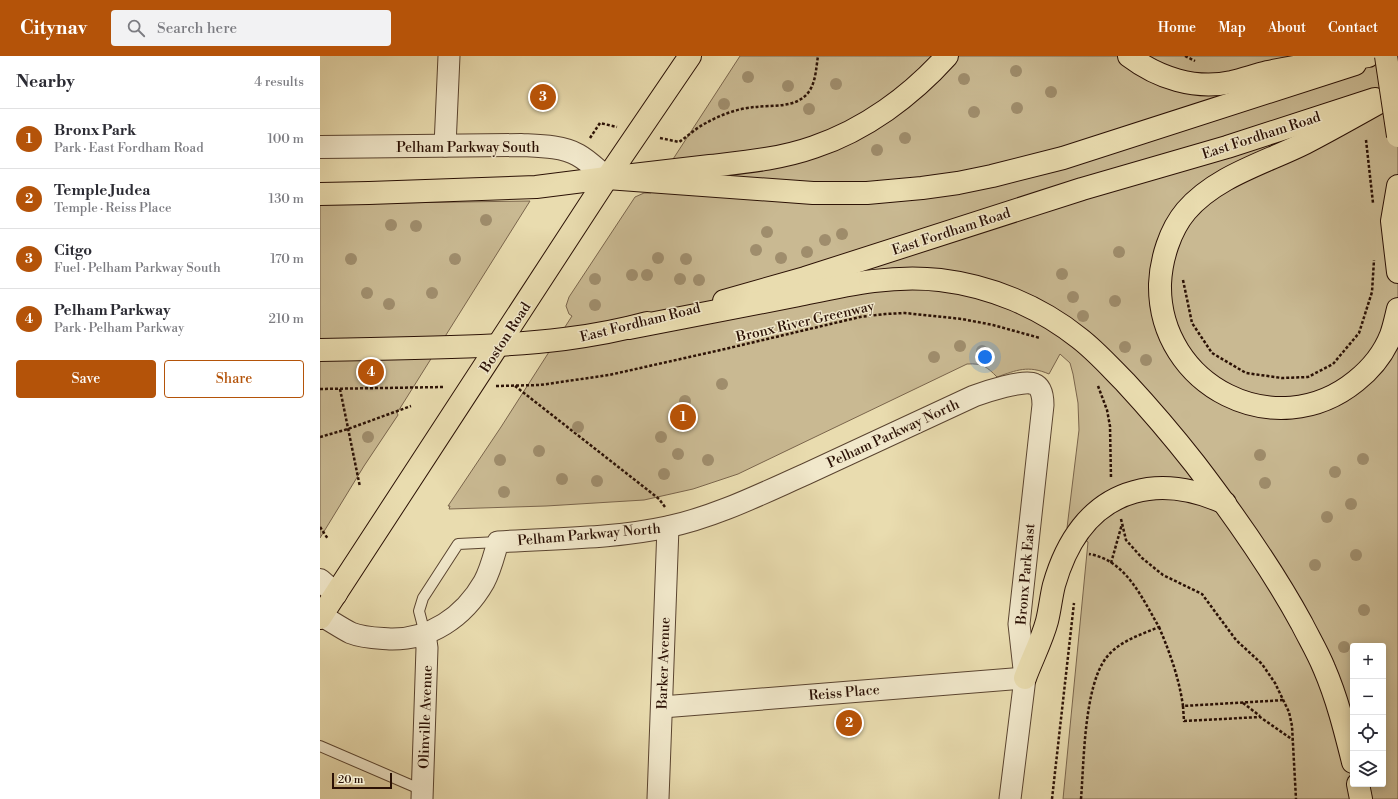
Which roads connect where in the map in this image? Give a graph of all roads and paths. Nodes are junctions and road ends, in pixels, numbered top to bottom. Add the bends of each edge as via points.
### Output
1 (449, 56) edge
2 (690, 56) edge
3 (818, 56) edge
4 (947, 56) edge
5 (1129, 56) edge
6 (1368, 56) edge
7 (1378, 56) edge
8 (1386, 56) edge
9 (1398, 92) edge
10 (1398, 136) edge
11 (684, 139) dead end
12 (1366, 140) dead end
13 (445, 146) junction
14 (320, 147) edge
15 (607, 178) junction
16 (1398, 186) edge
17 (320, 194) edge
18 (1373, 206) dead end
19 (1374, 253) dead end
20 (1398, 272) edge
21 (1183, 279) dead end
22 (1398, 308) edge
23 (629, 328) junction
24 (1043, 339) dead end
25 (499, 345) junction
26 (320, 350) edge
27 (1027, 382) joint
28 (1098, 384) dead end
29 (422, 388) dead end
30 (320, 389) edge
31 (340, 389) junction
32 (411, 406) dead end
33 (348, 429) junction
34 (320, 437) edge
35 (360, 487) dead end
36 (1116, 498) junction
37 (1225, 503) junction
38 (1122, 524) junction
39 (320, 527) edge
40 (668, 527) junction
41 (328, 539) dead end
42 (498, 542) junction
43 (1088, 553) dead end
44 (1111, 563) junction
45 (320, 580) edge
46 (336, 594) junction
47 (1074, 601) dead end
48 (321, 617) edge
49 (1159, 627) junction
50 (425, 634) junction
51 (1025, 678) junction
52 (1285, 700) junction
53 (1243, 703) junction
54 (1183, 706) junction
55 (662, 707) junction
56 (1260, 717) junction
57 (1294, 740) junction
58 (320, 746) edge
59 (1350, 751) edge
60 (1358, 787) edge
61 (422, 795) edge
62 (658, 799) edge
63 (1010, 799) edge
64 (1052, 799) edge
65 (1081, 799) edge
66 (1296, 799) edge
67 (1360, 799) edge

1 - 13 street
2 - 15 main road, Boston Road
3 - 11 path via 812,85 807,94 795,102 739,110 705,123
4 - 15 main road via 932,73 888,109 864,124 815,147 751,162
5 - 6 main road via 1163,76 1199,84 1231,82 1268,72
7 - 15 main road via 1063,158 958,183 886,192 813,193
8 - 10 main road, bridge
9 - 22 main road via 1304,144 1220,184 1197,201 1186,212 1171,237 1162,265 1160,294 1165,323 1188,365 1212,386 1240,402 1274,408 1307,406 1339,394 1352,385 1365,374 1384,350
9 - 23 main road, East Fordham Road via 1226,147 1082,189 805,278
12 - 18 path
13 - 14 street, Pelham Parkway South
13 - 15 street, Pelham Parkway South via 521,146 558,149 578,155
15 - 17 main road via 536,187
15 - 25 main road, Boston Road
16 - 20 main road via 1392,221
19 - 21 path via 1372,292 1359,333 1333,364 1308,377 1282,378 1246,373 1212,353 1192,323
23 - 25 main road, East Fordham Road via 554,341
23 - 37 main road via 888,279 924,279 977,287 1020,302 1078,337 1096,352 1176,439
24 - 40 path, Bronx River Greenway via 962,319 905,313 885,314 860,317 608,375 515,386 659,499 666,510
25 - 26 main road, East Fordham Road
25 - 46 main road, Boston Road
27 - 40 street, Pelham Parkway North via 974,396 759,495
27 - 51 street, Bronx Park East via 1036,384 1039,388 1043,406 1019,624
28 - 36 path via 1110,426 1110,472
29 - 31 path
30 - 31 path
31 - 33 path
32 - 33 path
33 - 34 path
33 - 35 path
36 - 37 main road via 1140,490 1163,487 1193,491
36 - 38 path
36 - 51 main road via 1086,521 1070,546 1055,583 1047,621
37 - 59 main road via 1268,566 1324,667
38 - 44 path
38 - 52 path via 1126,540 1150,566 1202,594 1236,640 1262,664
39 - 41 path
40 - 42 street, Pelham Parkway North via 605,536
40 - 55 street, Barker Avenue
42 - 50 street, Pelham Parkway North via 490,569 468,604 449,621
42 - 50 lane via 458,544 422,598 419,611
43 - 44 path
44 - 49 path via 1127,576
45 - 46 street
46 - 48 main road, Boston Road
47 - 64 path
48 - 50 street, Pelham Parkway North via 362,636 402,639
49 - 54 path via 1180,685
49 - 65 path via 1131,638 1117,647 1106,657 1099,669 1090,701
50 - 61 street, Olinville Avenue via 428,648
51 - 55 street, Reiss Place
51 - 63 street, Bronx Park East
52 - 53 path
52 - 57 path
53 - 54 path
53 - 56 path
54 - 56 path via 1184,721
55 - 62 street, Barker Avenue
56 - 57 path
57 - 66 path
58 - 61 lane
60 - 67 main road

